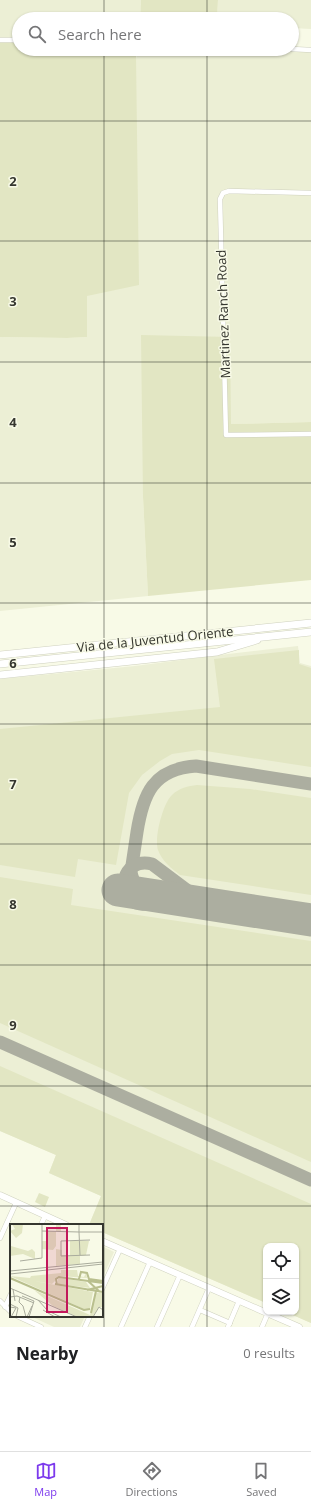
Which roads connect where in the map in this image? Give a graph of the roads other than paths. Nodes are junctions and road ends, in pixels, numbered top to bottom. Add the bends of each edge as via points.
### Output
1 (0, 40) edge
2 (12, 40) edge
3 (299, 49) edge
4 (311, 50) edge
5 (311, 193) edge
6 (311, 434) edge
7 (311, 623) edge
8 (311, 632) edge
9 (273, 636) junction
10 (0, 655) edge
11 (0, 664) edge
12 (0, 676) edge
13 (0, 1195) edge
14 (16, 1203) junction
15 (45, 1216) junction
16 (41, 1224) edge
17 (64, 1224) edge
18 (0, 1238) edge
19 (103, 1241) edge
20 (120, 1249) junction
21 (150, 1262) junction
22 (180, 1275) junction
23 (103, 1287) edge
24 (209, 1288) junction
25 (10, 1296) edge
26 (0, 1301) edge
27 (239, 1301) junction
28 (5, 1307) junction
29 (200, 1310) junction
30 (10, 1311) edge
31 (263, 1311) edge
32 (267, 1315) edge
33 (272, 1315) edge
34 (19, 1317) edge
35 (90, 1317) edge
36 (229, 1325) edge
37 (41, 1327) edge
38 (85, 1327) edge
39 (122, 1327) edge
40 (157, 1327) edge
41 (192, 1327) edge
42 (262, 1327) edge
43 (298, 1327) edge

1 - 2 street
3 - 4 street
5 - 6 street, Martinez Ranch Road via 230,191 223,193 220,199 226,435
7 - 10 highway, Via de la Juventud Oriente
8 - 9 highway, Via de la Juventud Oriente
9 - 11 highway, Via de la Juventud Oriente
9 - 12 highway via 217,652
13 - 14 main road
14 - 15 main road
14 - 18 street
15 - 16 street
15 - 17 main road
19 - 20 main road
20 - 21 main road
20 - 23 street
21 - 22 main road
21 - 39 street
22 - 24 main road
22 - 40 street
24 - 27 main road
24 - 29 street
25 - 28 street
26 - 28 street
27 - 31 main road
27 - 36 street
28 - 30 street
29 - 36 street
29 - 41 street
32 - 42 street
33 - 43 main road
34 - 37 street
35 - 38 street

